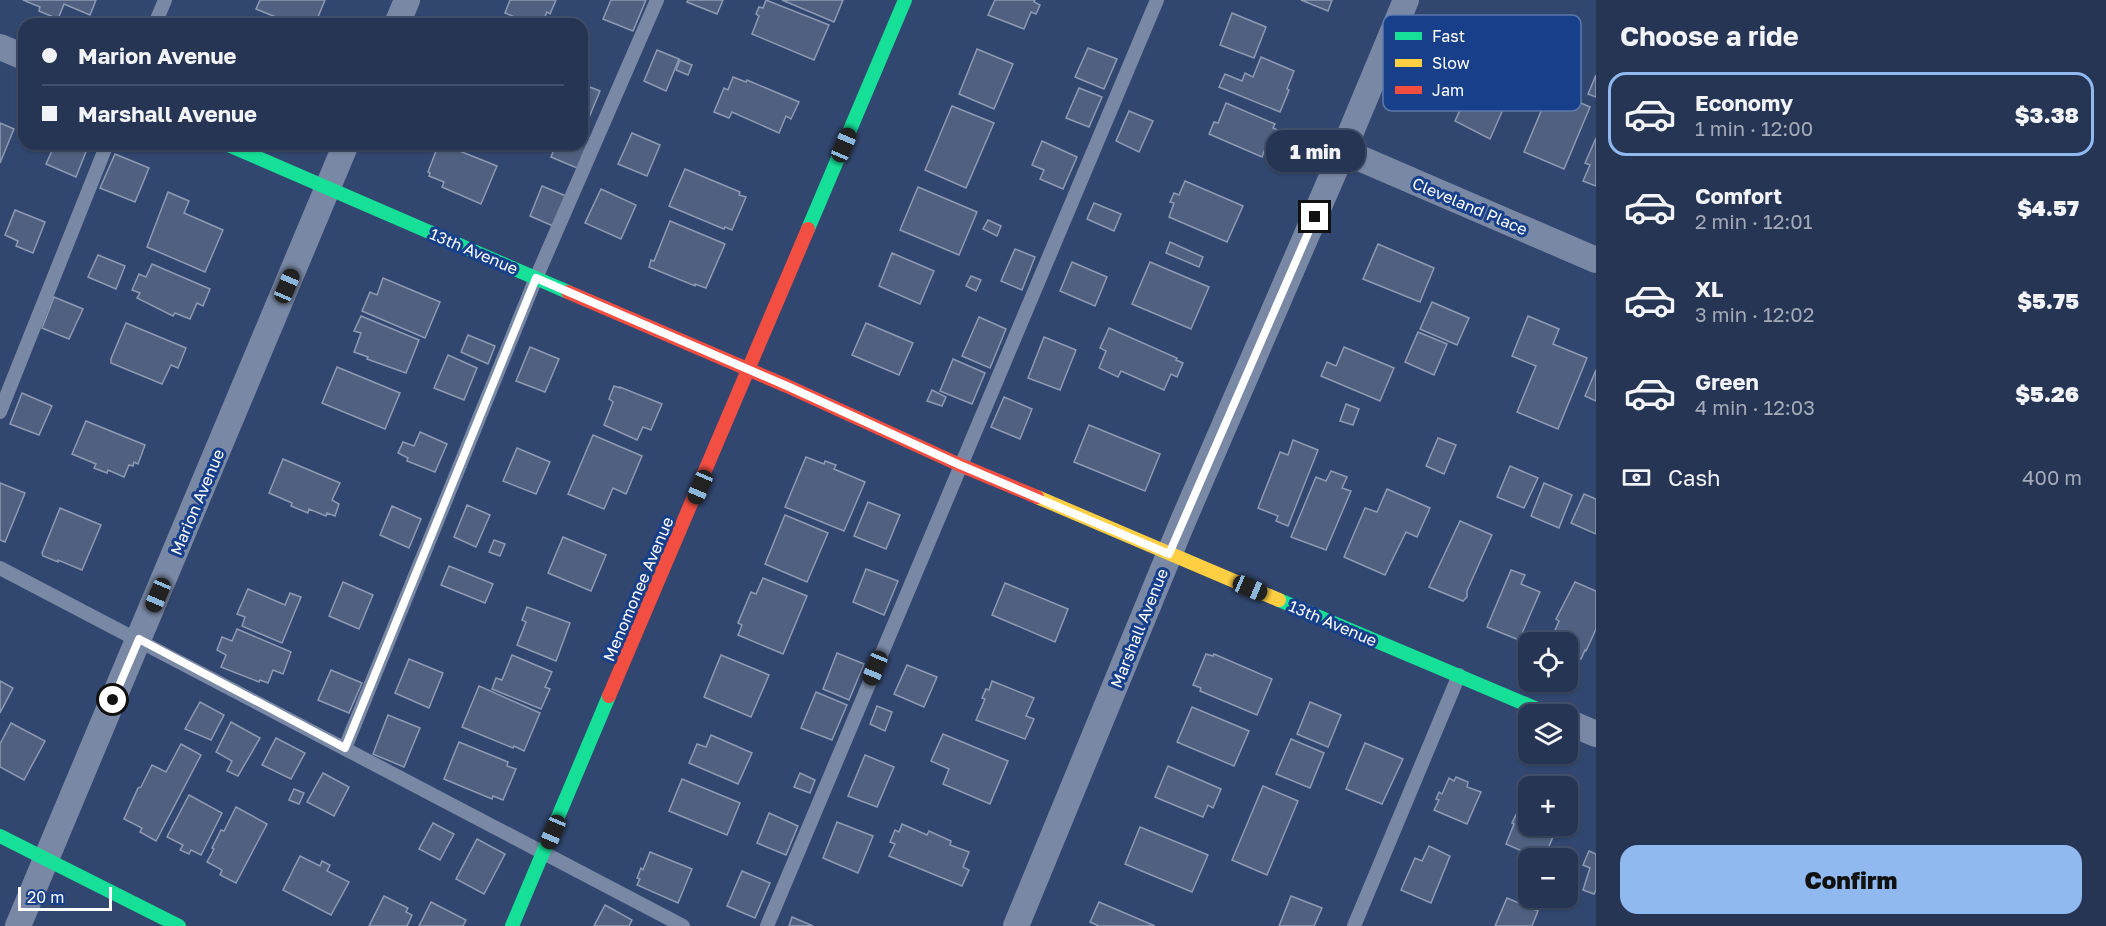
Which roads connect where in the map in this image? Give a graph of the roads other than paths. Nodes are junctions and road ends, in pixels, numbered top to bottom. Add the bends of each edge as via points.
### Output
1 (165, 0) edge
2 (408, 0) edge
3 (657, 0) edge
4 (905, 0) edge
5 (1157, 0) edge
6 (1406, 0) edge
7 (1400, 15) edge
8 (158, 18) edge
9 (400, 18) edge
10 (0, 47) edge
11 (18, 54) edge
12 (1383, 55) edge
13 (104, 150) edge
14 (240, 150) edge
15 (344, 150) edge
16 (1343, 151) junction
17 (328, 188) junction
18 (1596, 260) edge
19 (536, 278) junction
20 (749, 369) junction
21 (0, 412) edge
22 (960, 465) junction
23 (1169, 554) junction
24 (0, 568) edge
25 (139, 639) junction
26 (1459, 675) junction
27 (1526, 704) edge
28 (1578, 726) edge
29 (1596, 734) edge
30 (345, 748) junction
31 (0, 836) edge
32 (543, 854) junction
33 (46, 859) junction
34 (18, 926) edge
35 (179, 926) edge
36 (512, 926) edge
37 (683, 926) edge
38 (767, 926) edge
39 (1016, 926) edge
40 (1354, 926) edge

1 - 8 lane
2 - 9 street
3 - 19 lane
4 - 20 street, Menomonee Avenue
5 - 22 lane
6 - 7 street, Marshall Avenue
10 - 11 street
12 - 16 street, Marshall Avenue
13 - 21 lane
14 - 17 street, 13th Avenue
15 - 17 street, Marion Avenue
16 - 18 street, Cleveland Place
16 - 23 street, Marshall Avenue
17 - 19 street, 13th Avenue
17 - 25 street, Marion Avenue
19 - 20 street, 13th Avenue
19 - 30 lane
20 - 22 street, 13th Avenue
20 - 32 street, Menomonee Avenue
22 - 23 street, 13th Avenue
22 - 38 lane
23 - 26 street, 13th Avenue
23 - 39 street, Marshall Avenue
24 - 25 lane
25 - 30 lane
25 - 33 street, Marion Avenue
26 - 27 street, 13th Avenue
26 - 40 lane
28 - 29 street
30 - 32 lane
31 - 33 street
32 - 36 street, Menomonee Avenue
32 - 37 lane
33 - 34 street, Marion Avenue
33 - 35 street

